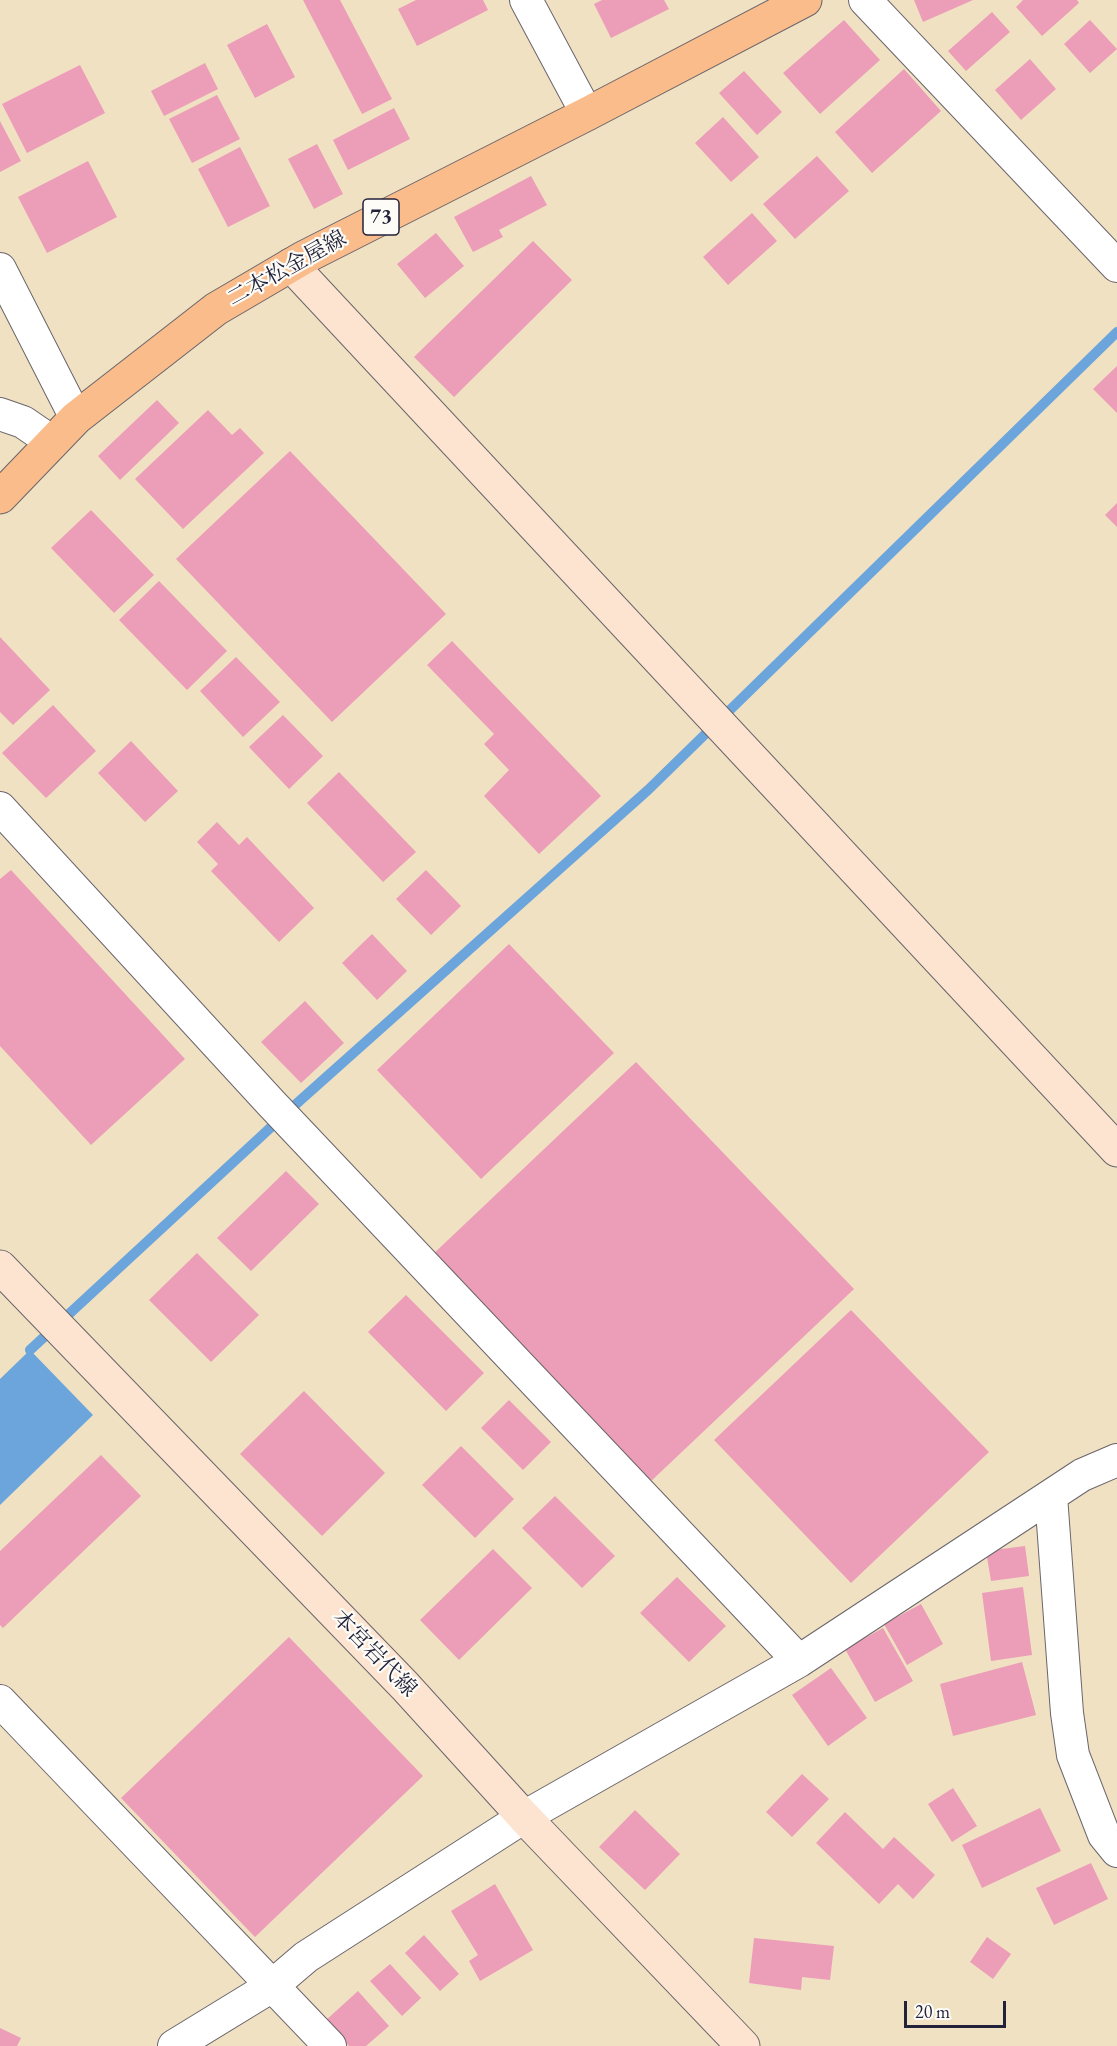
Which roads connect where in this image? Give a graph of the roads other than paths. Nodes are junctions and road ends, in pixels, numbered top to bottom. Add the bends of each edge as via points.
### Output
1 (526, 0) edge
2 (805, 0) edge
3 (865, 0) edge
4 (587, 114) junction
5 (291, 265) junction
6 (1117, 266) edge
7 (0, 269) edge
8 (0, 414) edge
9 (76, 418) junction
10 (51, 444) junction
11 (0, 497) edge
12 (0, 808) edge
13 (1117, 1150) edge
14 (0, 1267) edge
15 (1117, 1460) edge
16 (1051, 1496) junction
17 (799, 1661) junction
18 (0, 1701) edge
19 (524, 1817) junction
20 (1117, 1851) edge
21 (272, 1986) junction
22 (174, 2046) edge
23 (330, 2046) edge
24 (743, 2046) edge

1 - 4 street
2 - 4 main road, 二本松金屋線 / 73
3 - 6 street
4 - 5 main road, 二本松金屋線 / 73
5 - 9 main road, 二本松金屋線 / 73 via 216,309
5 - 13 street
7 - 9 street
8 - 10 street via 23,422
9 - 10 main road, 二本松金屋線 / 73
10 - 11 main road, 二本松金屋線 / 73
12 - 17 street via 271,1103
14 - 19 street, 本宮岩代線 via 405,1686
15 - 16 street via 1082,1475
16 - 17 street
16 - 20 street via 1073,1755 1104,1835
17 - 19 street
18 - 21 street
19 - 21 street via 306,1957
19 - 24 street, 本宮岩代線
21 - 22 street
21 - 23 street

